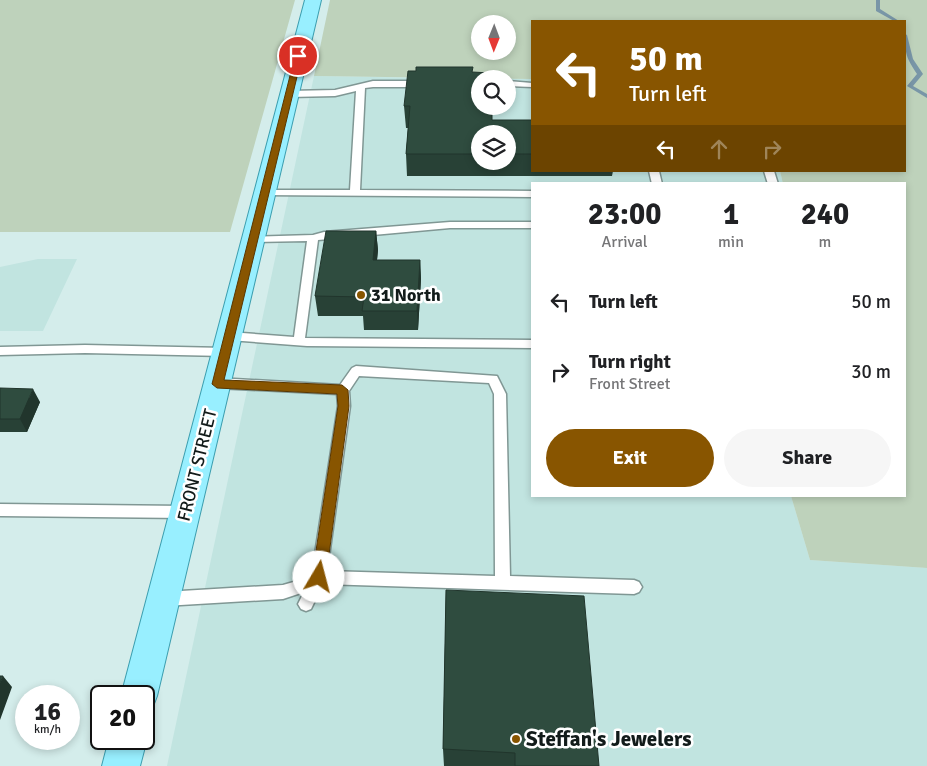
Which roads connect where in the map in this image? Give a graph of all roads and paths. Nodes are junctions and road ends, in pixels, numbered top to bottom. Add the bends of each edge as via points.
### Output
1 (313, 0) edge
2 (431, 84) edge
3 (516, 84) edge
4 (531, 85) edge
5 (361, 88) junction
6 (289, 94) junction
7 (264, 193) junction
8 (356, 194) junction
9 (531, 194) edge
10 (531, 225) edge
11 (253, 238) junction
12 (313, 238) junction
13 (299, 341) junction
14 (227, 344) junction
15 (531, 344) edge
16 (0, 351) edge
17 (217, 384) junction
18 (342, 390) junction
19 (0, 510) edge
20 (185, 512) junction
21 (319, 577) junction
22 (503, 582) junction
23 (634, 587) dead end
24 (163, 599) junction
25 (306, 604) dead end
26 (142, 685) edge
27 (125, 750) edge
28 (121, 766) edge

1 - 6 main road, FRONT STREET
2 - 5 lane via 373,84
3 - 4 lane
5 - 6 lane via 335,93
5 - 8 lane
6 - 7 main road, FRONT STREET
7 - 8 lane
7 - 11 main road, FRONT STREET
8 - 9 lane
10 - 12 lane via 392,228
11 - 12 lane
11 - 14 main road, FRONT STREET
12 - 13 lane
13 - 14 lane
13 - 15 lane
14 - 16 lane
14 - 17 main road, FRONT STREET
17 - 18 lane
17 - 20 main road, FRONT STREET
18 - 21 lane via 344,406
18 - 22 lane via 356,371 493,379 500,394
19 - 20 lane
20 - 24 main road, FRONT STREET
21 - 22 lane
21 - 24 lane via 283,592
21 - 25 lane
22 - 23 lane
24 - 26 main road, FRONT STREET
27 - 28 main road

